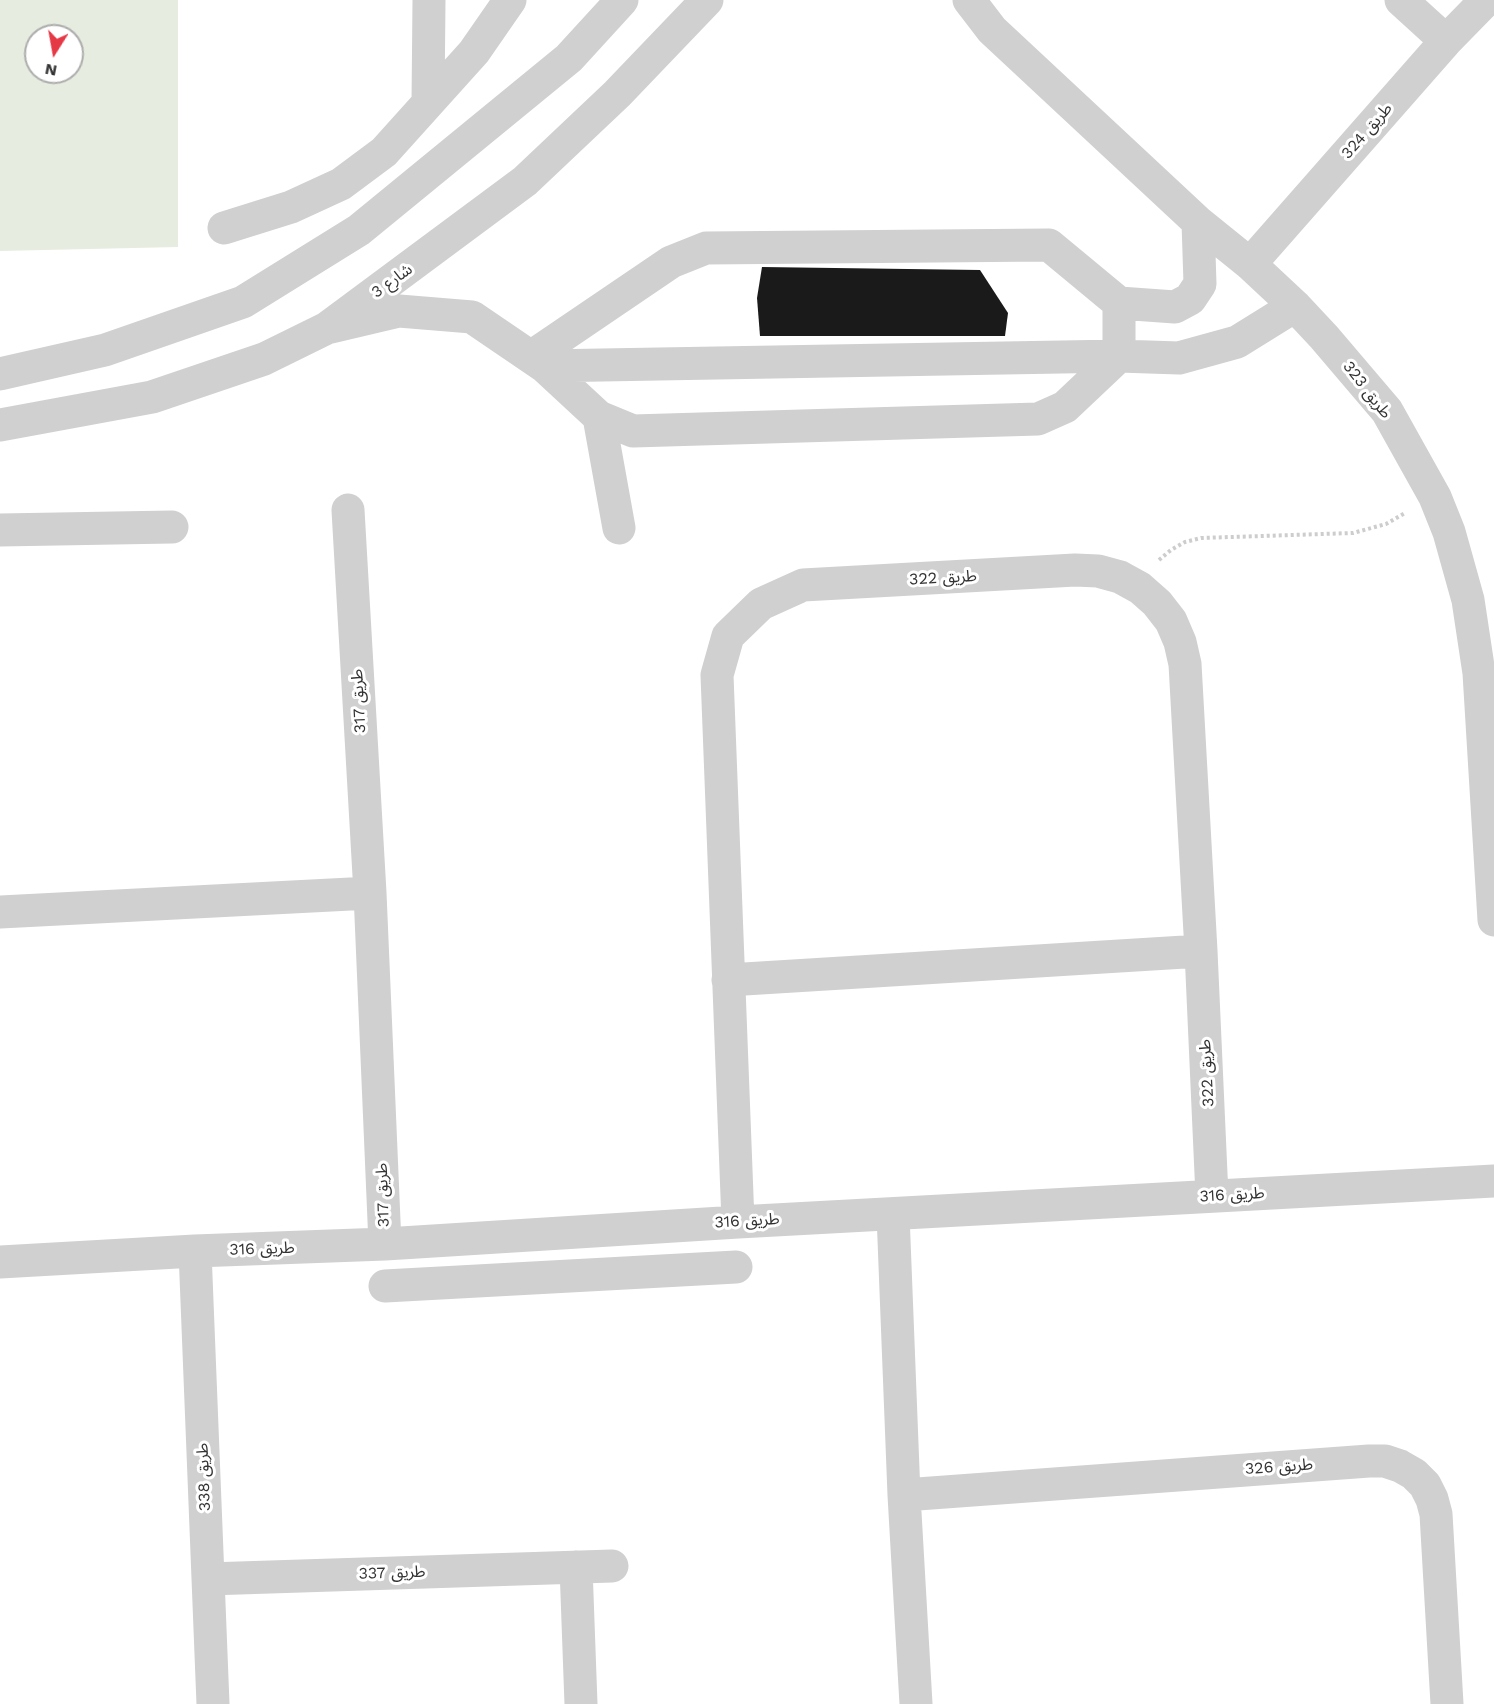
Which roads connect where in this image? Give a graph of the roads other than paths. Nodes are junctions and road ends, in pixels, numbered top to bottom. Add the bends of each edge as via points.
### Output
1 (429, 0) edge
2 (510, 0) edge
3 (622, 0) edge
4 (707, 0) edge
5 (943, 0) edge
6 (969, 0) edge
7 (1401, 0) edge
8 (1486, 0) edge
9 (992, 30) junction
10 (1446, 40) junction
11 (428, 103) junction
12 (1198, 222) junction
13 (224, 228) dead end
14 (1250, 264) junction
15 (1119, 303) junction
16 (1295, 306) junction
17 (327, 328) junction
18 (1119, 356) junction
19 (537, 362) junction
20 (0, 374) edge
21 (599, 417) junction
22 (0, 425) edge
23 (348, 510) dead end
24 (172, 527) dead end
25 (619, 528) dead end
26 (0, 530) edge
27 (1491, 818) edge
28 (370, 893) junction
29 (0, 912) edge
30 (1494, 920) edge
31 (1201, 951) junction
32 (728, 980) junction
33 (1494, 1181) edge
34 (1212, 1196) junction
35 (893, 1214) junction
36 (738, 1222) junction
37 (385, 1245) junction
38 (195, 1251) junction
39 (0, 1262) edge
40 (736, 1267) dead end
41 (386, 1286) dead end
42 (904, 1495) junction
43 (612, 1566) dead end
44 (576, 1567) junction
45 (208, 1579) junction
46 (213, 1704) edge
47 (581, 1704) edge
48 (916, 1704) edge
49 (1448, 1704) edge

1 - 11 street
2 - 11 street via 474,52
3 - 20 street via 569,58 359,230 243,302 105,350
4 - 17 street, شارع 3 via 617,94 525,181
5 - 9 street, طريق 323
6 - 9 street, طريق 323
7 - 10 street
8 - 10 street, طريق 324
9 - 12 street, طريق 323
10 - 14 street, طريق 324
11 - 13 street via 384,152 341,184 291,207
12 - 14 street, طريق 323
12 - 15 street via 1200,284 1190,300 1175,307
14 - 16 street, طريق 323
15 - 18 street
15 - 19 street via 1049,245 706,248 671,262
16 - 18 street via 1238,342 1179,358
16 - 27 street, طريق 323 via 1387,411 1435,497 1449,532 1468,600 1479,673
17 - 19 street via 399,311 472,317
17 - 22 street, شارع 3 via 264,359 152,397
18 - 19 street
18 - 21 street via 1065,407 1038,419 633,430
19 - 21 street
21 - 25 street
23 - 28 street, طريق 317
24 - 26 street
27 - 30 street, طريق 323
28 - 29 street
28 - 37 street, طريق 317
31 - 32 street
31 - 32 street, طريق 322 via 1185,664 1171,621 1158,603 1120,577 1098,571 803,585 761,604 728,636 717,675
31 - 34 street, طريق 322
32 - 36 street, طريق 322
33 - 34 street, طريق 316
34 - 35 street, طريق 316
35 - 36 street, طريق 316
35 - 42 street
36 - 37 street, طريق 316
37 - 38 street, طريق 316
38 - 39 street, طريق 316
38 - 45 street, طريق 338
40 - 41 street
42 - 48 street
42 - 49 street, طريق 326 via 1369,1461 1400,1466 1425,1485 1436,1514
43 - 44 street, طريق 337
44 - 45 street, طريق 337
44 - 47 street
45 - 46 street, طريق 338

